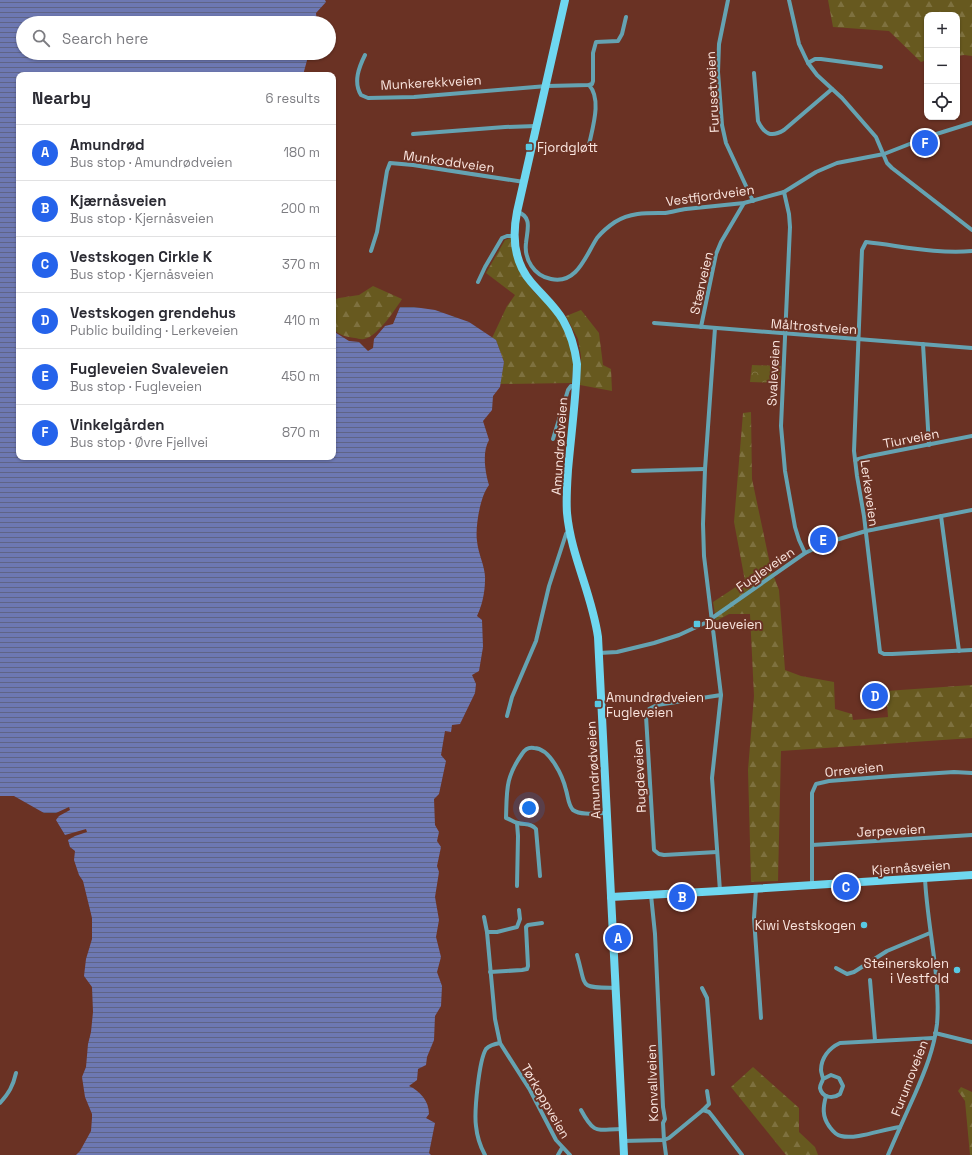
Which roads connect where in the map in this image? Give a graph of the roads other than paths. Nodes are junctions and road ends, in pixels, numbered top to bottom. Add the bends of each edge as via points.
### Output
1 (565, 0) edge
2 (728, 0) edge
3 (790, 0) edge
4 (626, 17) dead end
5 (365, 55) dead end
6 (808, 63) junction
7 (881, 67) dead end
8 (754, 73) dead end
9 (589, 85) junction
10 (545, 86) junction
11 (832, 89) junction
12 (972, 123) edge
13 (536, 126) junction
14 (413, 134) dead end
15 (588, 150) dead end
16 (884, 154) junction
17 (524, 182) junction
18 (784, 192) junction
19 (753, 201) junction
20 (744, 203) junction
21 (517, 212) junction
22 (972, 230) edge
23 (514, 236) junction
24 (371, 251) dead end
25 (972, 251) edge
26 (478, 282) dead end
27 (654, 323) dead end
28 (701, 327) junction
29 (715, 328) junction
30 (786, 334) junction
31 (859, 340) junction
32 (922, 344) junction
33 (972, 348) edge
34 (576, 386) junction
35 (972, 436) edge
36 (553, 439) dead end
37 (929, 445) junction
38 (855, 460) junction
39 (705, 469) junction
40 (633, 471) dead end
41 (972, 510) edge
42 (941, 516) junction
43 (570, 531) junction
44 (866, 531) junction
45 (805, 553) junction
46 (712, 618) junction
47 (972, 650) edge
48 (959, 651) junction
49 (599, 653) junction
50 (721, 695) junction
51 (507, 716) dead end
52 (972, 772) edge
53 (607, 813) junction
54 (517, 823) junction
55 (972, 835) edge
56 (812, 845) junction
57 (717, 852) junction
58 (972, 875) edge
59 (540, 876) dead end
60 (925, 878) junction
61 (812, 885) junction
62 (516, 886) dead end
63 (756, 889) junction
64 (720, 891) junction
65 (651, 895) junction
66 (611, 897) junction
67 (519, 910) dead end
68 (484, 917) dead end
69 (542, 923) dead end
70 (487, 932) junction
71 (930, 933) junction
72 (578, 955) dead end
73 (836, 968) dead end
74 (490, 972) junction
75 (870, 980) dead end
76 (616, 988) junction
77 (702, 988) dead end
78 (761, 1018) dead end
79 (935, 1033) junction
80 (934, 1038) junction
81 (875, 1040) junction
82 (972, 1042) edge
83 (500, 1043) junction
84 (16, 1073) dead end
85 (713, 1074) dead end
86 (823, 1079) junction
87 (707, 1091) dead end
88 (826, 1096) junction
89 (0, 1103) edge
90 (582, 1110) dead end
91 (703, 1110) junction
92 (900, 1127) junction
93 (623, 1129) junction
94 (664, 1140) junction
95 (623, 1141) junction
96 (562, 1148) junction
97 (485, 1155) edge
98 (558, 1155) edge
99 (570, 1155) edge
100 (624, 1155) edge
101 (666, 1155) edge
102 (742, 1155) edge
103 (888, 1155) edge

1 - 10 main road
2 - 19 street, Furusetveien via 719,44 718,72 722,125 726,143
3 - 6 street via 799,44
4 - 9 street via 618,41 596,42 593,53 593,81
5 - 10 street, Munkerekkveien via 358,69 357,85 361,95 368,98 444,95
6 - 7 street via 821,59
6 - 11 street via 817,76
8 - 11 street via 758,121 770,134 778,134 784,130
9 - 10 street, Munkerekkveien
9 - 15 street via 594,91 595,115
10 - 13 main road
11 - 16 street via 876,137
12 - 16 street, Vestfjordveien
13 - 14 street
13 - 17 main road
16 - 18 street, Vestfjordveien via 837,163 816,172
16 - 22 street via 887,163 897,173
17 - 21 main road
17 - 24 street, Munkoddveien via 390,163
18 - 19 street, Vestfjordveien
18 - 30 street, Svaleveien via 790,227
19 - 20 street, Vestfjordveien
20 - 21 street, Vestfjordveien via 623,217 603,232 573,275 556,280 544,278 532,267 526,247 528,220
20 - 28 street, Stærveien via 716,254
21 - 23 main road, Amundrødveien
23 - 26 street via 502,238
23 - 34 main road, Amundrødveien via 523,271 560,315 569,331 576,358
25 - 31 street, Lerkeveien via 938,252 866,242 862,250
27 - 28 street, Måltrostveien
28 - 29 street, Måltrostveien
29 - 30 street, Måltrostveien
29 - 39 street
30 - 31 street, Måltrostveien
30 - 45 street, Svaleveien via 781,413 783,462 795,527
31 - 32 street, Måltrostveien
31 - 38 street, Lerkeveien
32 - 33 street, Måltrostveien
32 - 37 street
34 - 36 street, Amundrødveien via 571,386 568,390
34 - 43 main road, Amundrødveien via 567,494
35 - 37 street, Tiurveien
37 - 38 street, Tiurveien
38 - 44 street, Lerkeveien
39 - 40 street
39 - 46 street via 703,535
41 - 42 street, Fugleveien
42 - 44 street, Fugleveien
42 - 48 street
43 - 49 main road, Amundrødveien via 594,613
43 - 51 street via 566,534 549,586 536,641 512,697
44 - 45 street, Fugleveien via 829,542
44 - 48 street, Lerkeveien via 880,652 892,654
45 - 46 street, Fugleveien
46 - 49 street, Fugleveien via 679,635 654,644
46 - 50 street
47 - 48 street, Lerkeveien
49 - 53 main road, Amundrødveien
50 - 57 street via 712,778
50 - 57 street, Rugdeveien via 657,705 649,709 646,716 654,850 664,855
52 - 56 street, Orreveien via 817,783 812,793
53 - 54 street via 584,814 574,811 562,778 549,756 539,748 530,747 524,750 514,766 508,784 506,818
53 - 66 main road, Amundrødveien
54 - 59 street via 532,825 536,829
54 - 62 street
55 - 56 street, Jerpeveien
56 - 61 street, Orreveien
57 - 64 street
58 - 60 main road, Kjernåsveien
60 - 61 main road, Kjernåsveien
60 - 71 street, Furumoveien
61 - 63 main road, Kjernåsveien
63 - 64 main road, Kjernåsveien
63 - 78 street via 754,918
64 - 65 main road, Kjernåsveien
65 - 66 main road, Kjernåsveien
65 - 94 street, Konvallveien via 665,1119
66 - 76 main road, Amundrødveien
67 - 70 street via 520,919 517,927
68 - 70 street, Tørkoppveien
69 - 74 street via 526,927 527,969
70 - 74 street, Tørkoppveien
71 - 73 street via 887,951 854,972 847,974
71 - 79 street, Furumoveien via 938,1006
72 - 76 street via 586,985 593,988
74 - 83 street, Tørkoppveien
75 - 81 street
76 - 93 main road, Amundrødveien
77 - 85 street via 707,998
79 - 80 street, Furumoveien
79 - 82 street
80 - 81 street
80 - 92 street, Furumoveien via 926,1068
81 - 86 street via 835,1045 824,1058 821,1067
83 - 96 street, Tørkoppveien
83 - 97 street via 491,1045 485,1052 477,1089 475,1124
84 - 89 street via 9,1093
86 - 88 street via 820,1088
86 - 88 street via 835,1075 843,1086 838,1096
87 - 91 street via 709,1104
88 - 92 street via 824,1118 840,1136
90 - 93 street via 589,1124 600,1131
91 - 94 street, Konvallveien
91 - 102 street via 713,1116
92 - 103 street, Furumoveien
93 - 95 main road, Amundrødveien
94 - 95 street, Konvallveien
94 - 101 street, Konvallveien
95 - 100 main road, Amundrødveien
96 - 98 street, Tørkoppveien
96 - 99 street, Tørkoppveien

